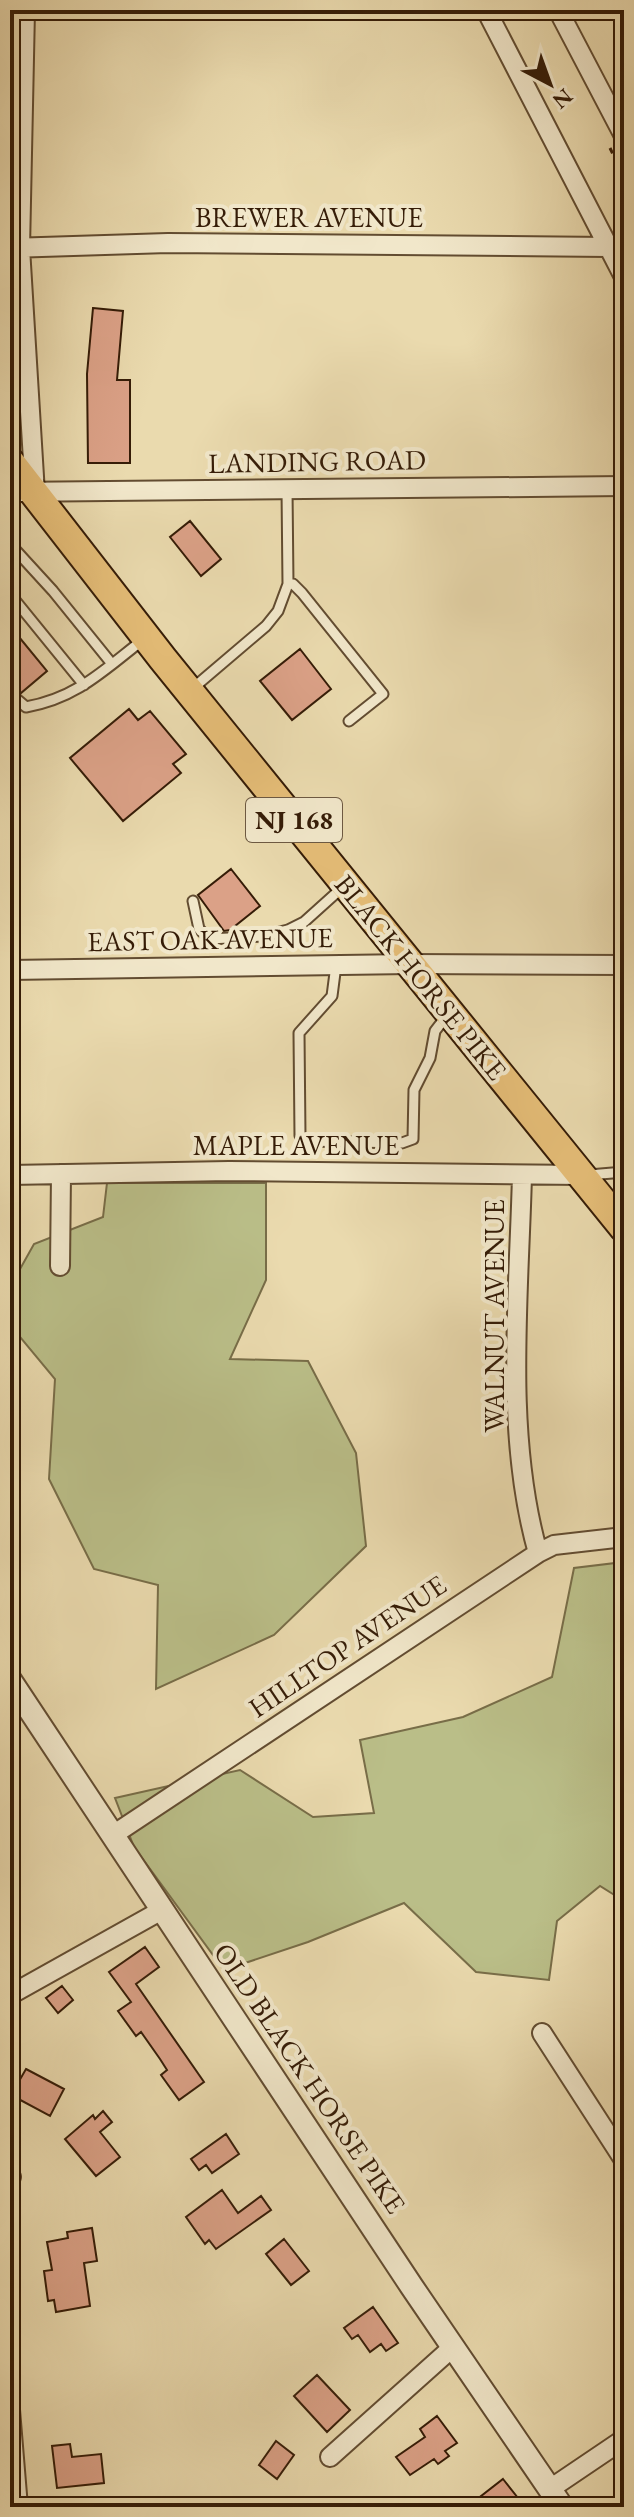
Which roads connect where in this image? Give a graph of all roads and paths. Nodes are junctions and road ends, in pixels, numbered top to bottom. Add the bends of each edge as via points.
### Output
1 (25, 10) edge
2 (486, 10) edge
3 (558, 10) edge
4 (624, 136) edge
5 (608, 247) junction
6 (15, 248) edge
7 (624, 277) edge
8 (10, 462) edge
9 (624, 486) edge
10 (287, 489) junction
11 (23, 492) edge
12 (10, 544) edge
13 (288, 584) junction
14 (10, 594) edge
15 (147, 637) junction
16 (112, 664) junction
17 (84, 685) junction
18 (189, 691) junction
19 (13, 696) dead end
20 (349, 721) dead end
21 (346, 884) junction
22 (193, 901) dead end
23 (410, 964) junction
24 (336, 965) junction
25 (624, 965) edge
26 (10, 970) edge
27 (449, 1012) junction
28 (624, 1172) edge
29 (61, 1174) junction
30 (10, 1175) edge
31 (522, 1175) junction
32 (582, 1175) junction
33 (624, 1228) edge
34 (60, 1266) dead end
35 (624, 1537) edge
36 (538, 1553) junction
37 (10, 1680) edge
38 (113, 1835) junction
39 (162, 1910) junction
40 (10, 1995) edge
41 (542, 2033) dead end
42 (624, 2160) edge
43 (453, 2347) junction
44 (10, 2410) edge
45 (624, 2439) edge
46 (330, 2457) dead end
47 (556, 2498) edge
48 (18, 2507) edge

1 - 6 street
2 - 5 street
3 - 4 street
5 - 6 street, BREWER AVENUE via 168,243
5 - 7 street
6 - 11 street
8 - 11 main road, BLACK HORSE PIKE / NJ 168
9 - 10 street, LANDING ROAD
10 - 11 street, LANDING ROAD
10 - 13 lane
11 - 15 main road, BLACK HORSE PIKE / NJ 168
12 - 16 lane
13 - 18 lane via 266,626
13 - 20 lane via 302,593 383,694
14 - 17 lane
15 - 16 lane
15 - 18 main road, BLACK HORSE PIKE / NJ 168
16 - 17 lane
17 - 19 lane via 26,707
18 - 21 main road, BLACK HORSE PIKE / NJ 168
21 - 22 lane via 304,922 263,936 210,939 199,929
21 - 23 main road, BLACK HORSE PIKE / NJ 168
23 - 24 street, EAST OAK AVENUE
23 - 25 street, EAST OAK AVENUE
23 - 27 main road, BLACK HORSE PIKE / NJ 168
24 - 26 street, EAST OAK AVENUE
24 - 27 lane via 332,996 299,1033 298,1120 300,1136 307,1141 413,1139 414,1090 430,1058 435,1031
27 - 32 main road, BLACK HORSE PIKE / NJ 168
28 - 32 lane
29 - 30 street, MAPLE AVENUE
29 - 31 street, MAPLE AVENUE
29 - 34 street
31 - 32 street, MAPLE AVENUE
31 - 36 street, WALNUT AVENUE via 516,1386 525,1492
32 - 33 main road, BLACK HORSE PIKE / NJ 168
35 - 36 street, HILLTOP AVENUE via 554,1545
36 - 38 street, HILLTOP AVENUE
37 - 38 street, OLD BLACK HORSE PIKE
38 - 39 street, OLD BLACK HORSE PIKE
39 - 40 street
39 - 43 street, OLD BLACK HORSE PIKE
41 - 42 street
43 - 46 street
43 - 47 street, OLD BLACK HORSE PIKE
44 - 48 street
45 - 47 street

